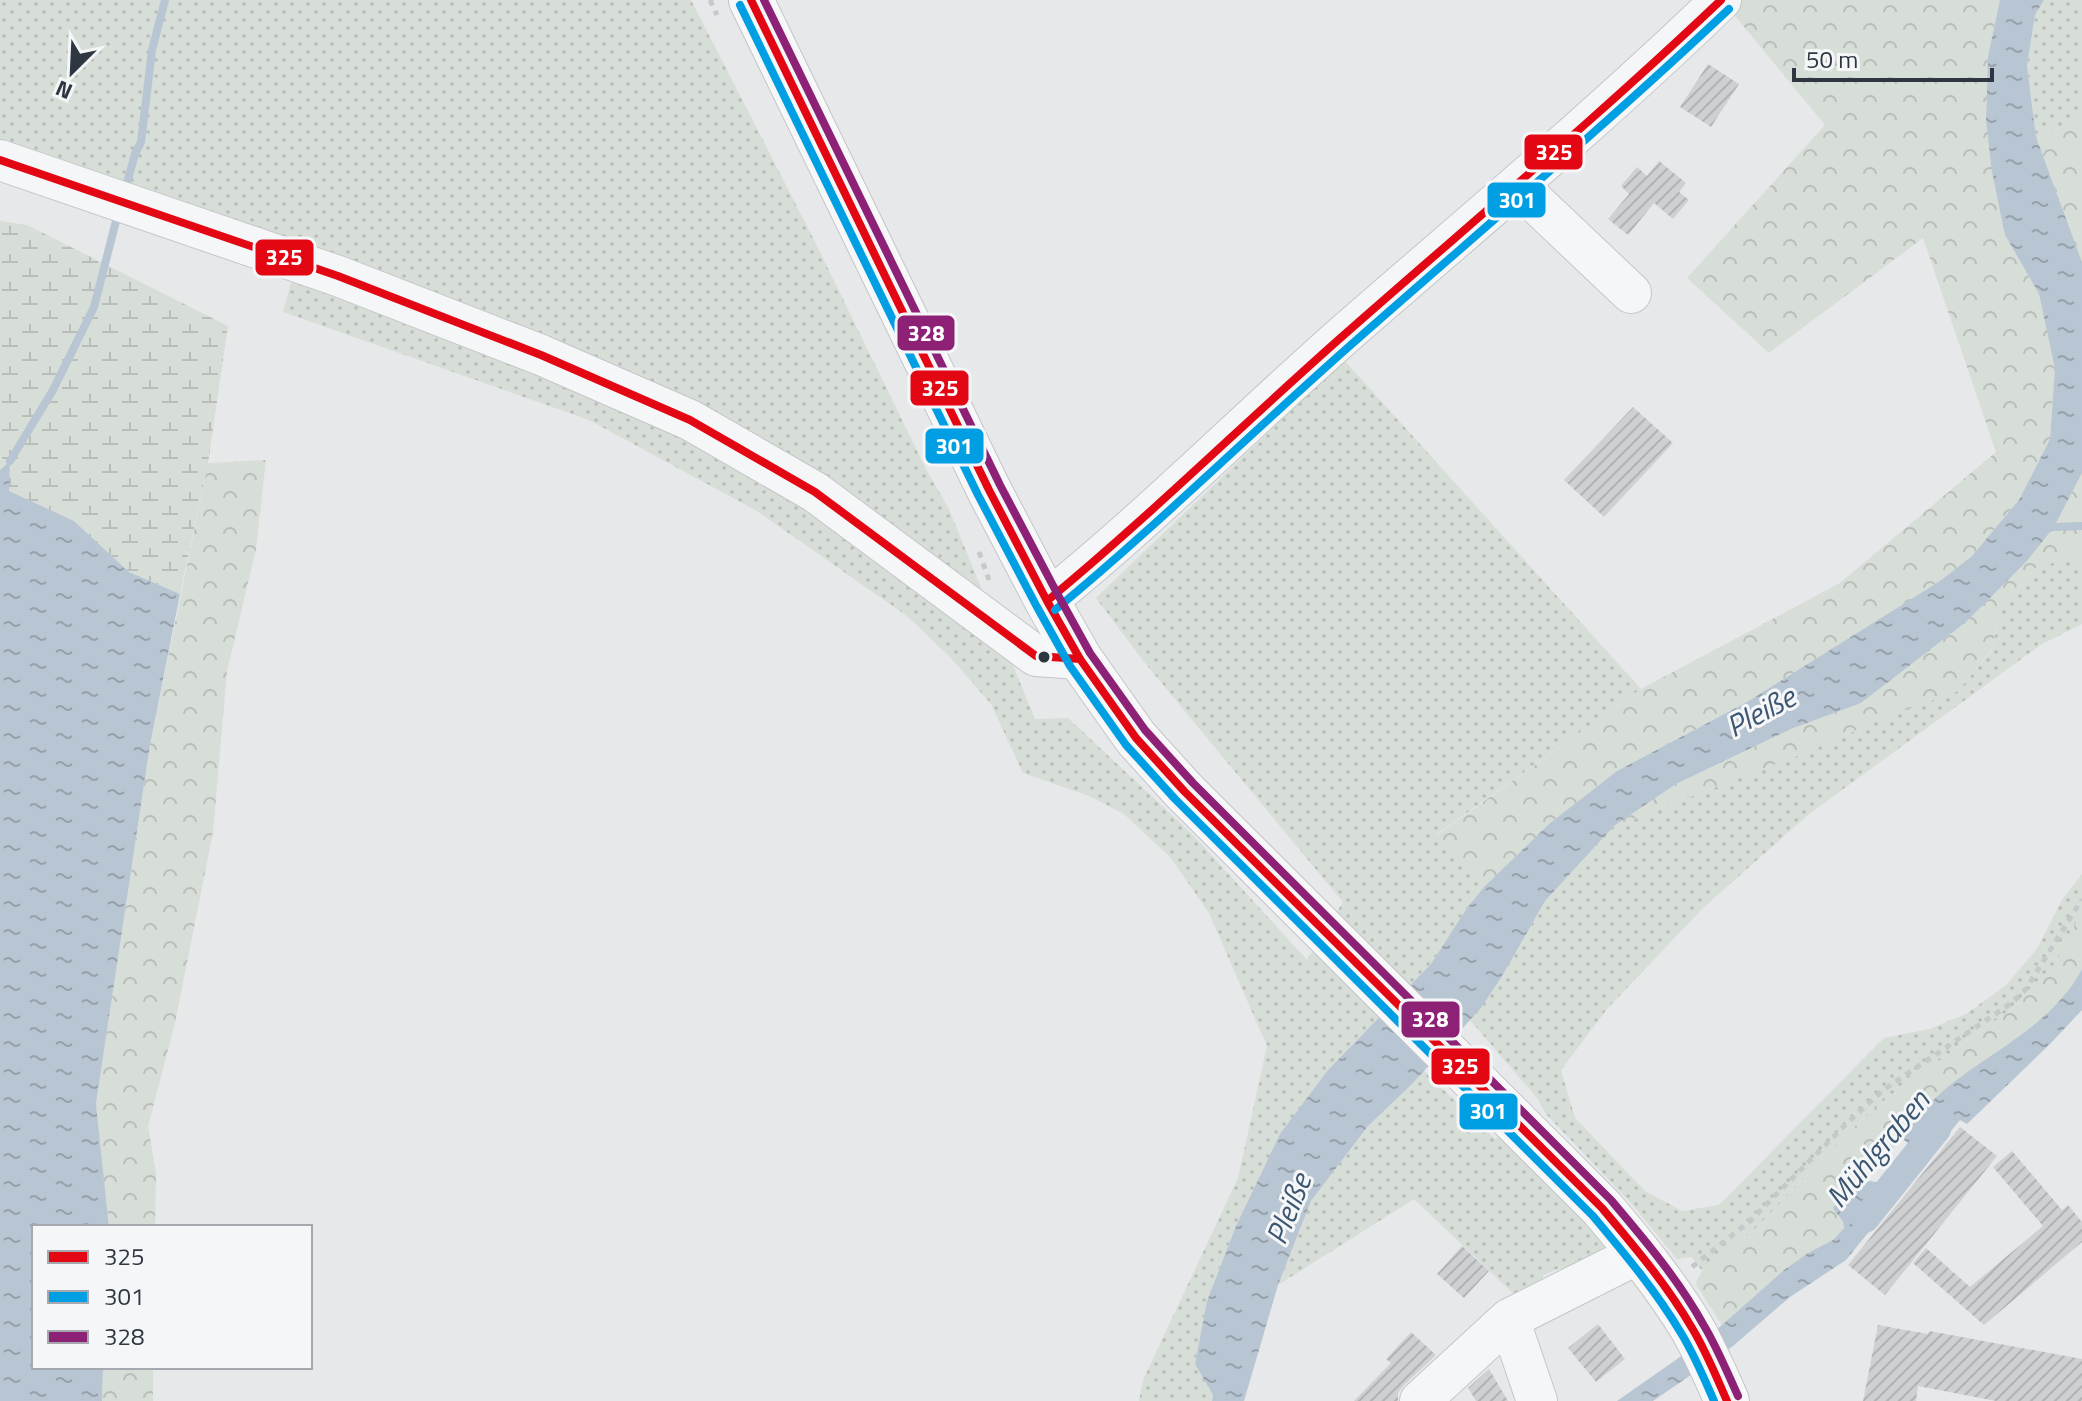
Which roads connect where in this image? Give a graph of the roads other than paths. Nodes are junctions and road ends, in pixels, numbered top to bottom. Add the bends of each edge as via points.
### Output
1 (751, 0) edge
2 (1721, 0) edge
3 (0, 160) edge
4 (1518, 186) junction
5 (1631, 293) dead end
6 (1047, 601) junction
7 (1080, 659) junction
8 (1640, 1253) junction
9 (1509, 1319) junction
10 (1722, 1390) edge
11 (1420, 1401) edge
12 (1537, 1401) edge

1 - 6 main road
2 - 4 street
3 - 7 street via 338,276 690,420 815,492 1036,656
4 - 5 street
4 - 6 street
6 - 7 main road
7 - 8 main road via 1136,738 1184,791 1564,1168
8 - 9 street
8 - 10 main road via 1693,1329
9 - 11 street
9 - 12 street

